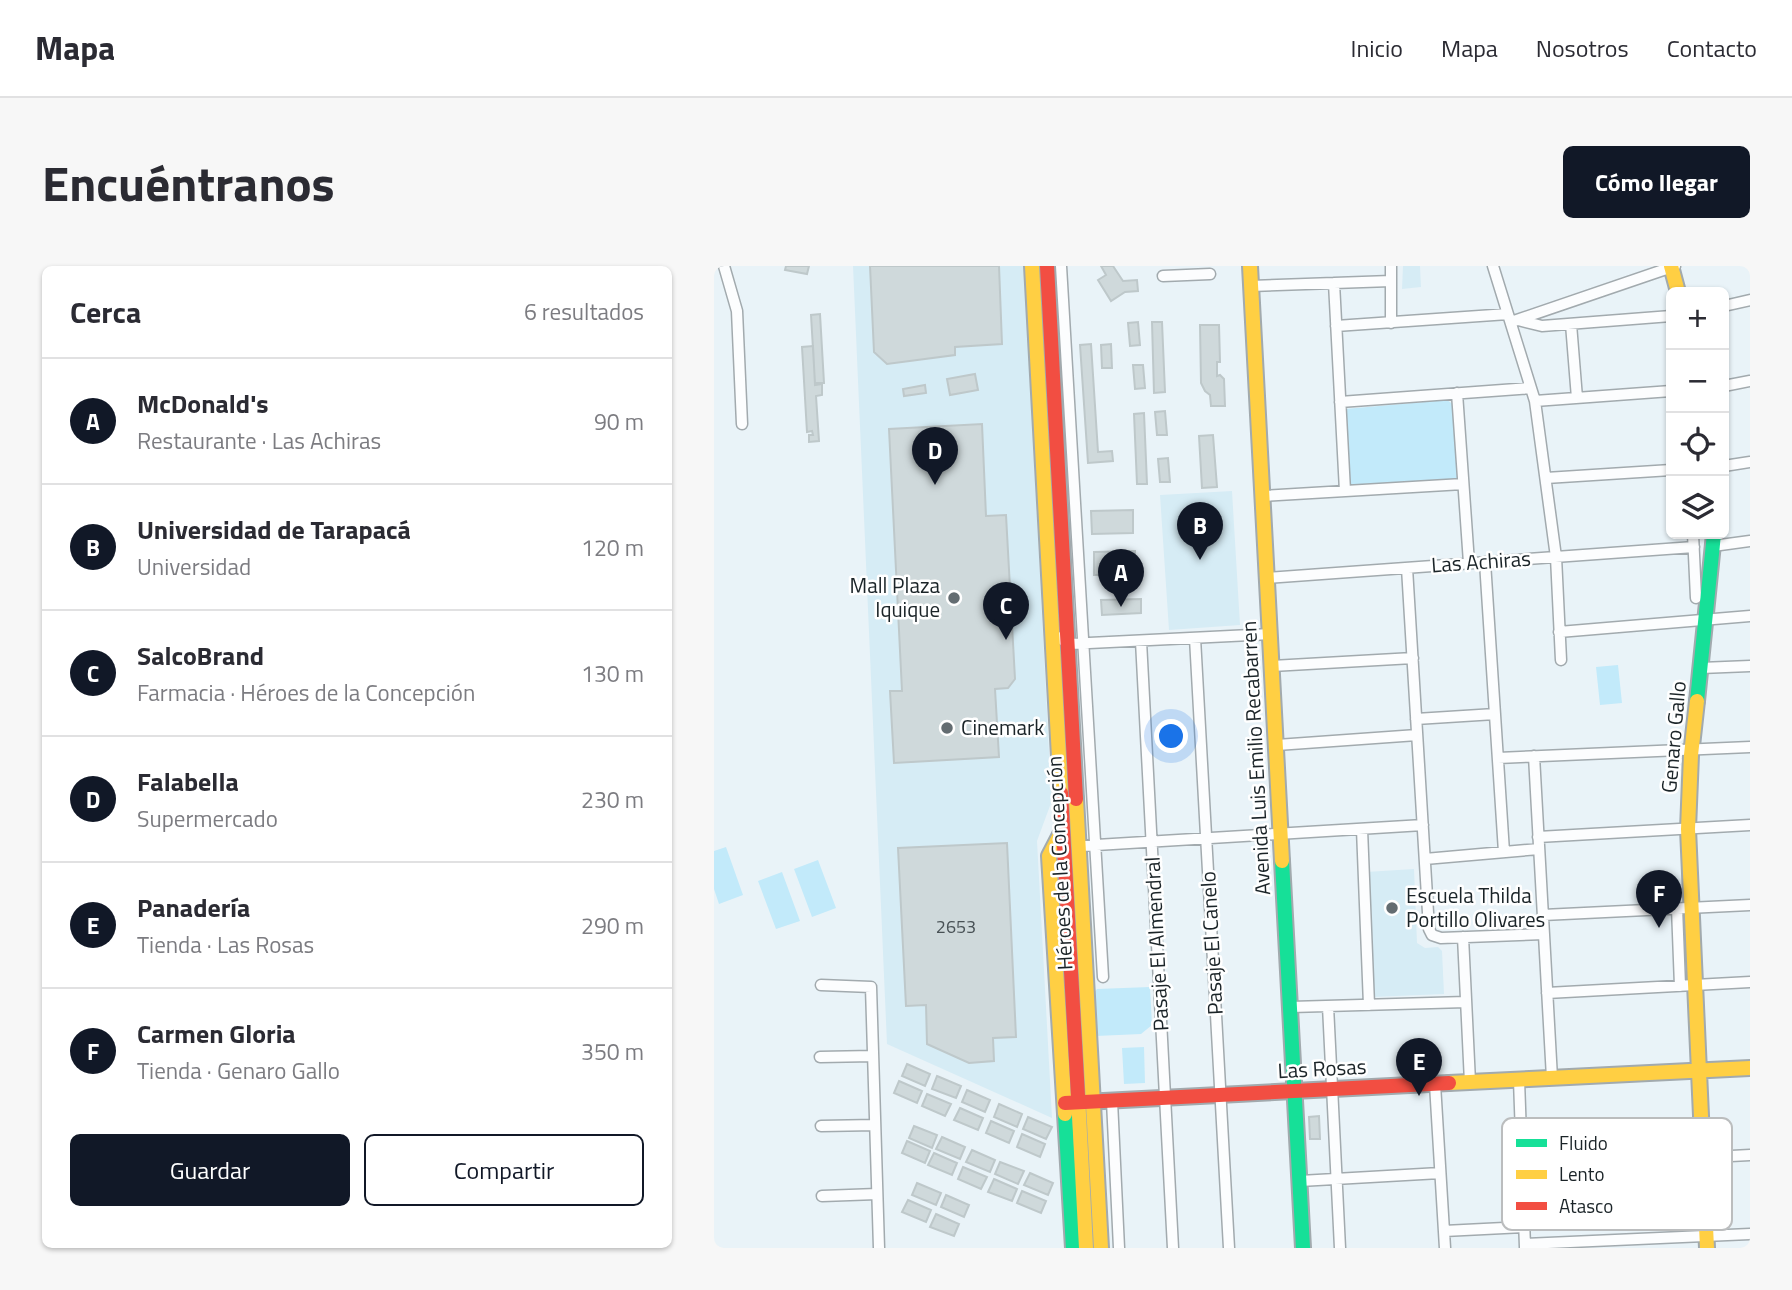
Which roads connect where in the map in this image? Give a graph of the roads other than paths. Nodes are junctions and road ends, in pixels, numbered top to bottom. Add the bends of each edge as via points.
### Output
1 (724, 266) edge
2 (1032, 266) edge
3 (1047, 266) edge
4 (1062, 266) edge
5 (1250, 266) edge
6 (1391, 266) edge
7 (1493, 266) edge
8 (1672, 266) edge
9 (1190, 270) edge
10 (1210, 274) dead end
11 (1163, 276) dead end
12 (1391, 282) junction
13 (1334, 283) junction
14 (1251, 286) junction
15 (1677, 287) edge
16 (1033, 288) junction
17 (1750, 300) edge
18 (1049, 301) junction
19 (1729, 305) edge
20 (1666, 316) edge
21 (1512, 319) junction
22 (1391, 323) junction
23 (1571, 324) junction
24 (1336, 326) junction
25 (1750, 381) edge
26 (1729, 385) edge
27 (1531, 388) junction
28 (1666, 391) edge
29 (1457, 393) junction
30 (1577, 398) junction
31 (1535, 401) junction
32 (1340, 402) junction
33 (742, 424) dead end
34 (1750, 462) edge
35 (1729, 465) edge
36 (1666, 470) edge
37 (1546, 478) junction
38 (1463, 484) junction
39 (1345, 491) junction
40 (1263, 496) junction
41 (1693, 539) edge
42 (1714, 540) edge
43 (1750, 541) edge
44 (1694, 547) junction
45 (1556, 557) junction
46 (1485, 562) junction
47 (1469, 563) junction
48 (1407, 568) junction
49 (1267, 578) junction
50 (1696, 598) dead end
51 (1750, 616) edge
52 (1707, 619) junction
53 (1559, 632) junction
54 (1051, 633) junction
55 (1270, 634) junction
56 (1195, 638) junction
57 (1140, 641) junction
58 (1076, 644) junction
59 (1413, 659) junction
60 (1561, 660) dead end
61 (1272, 666) junction
62 (1750, 666) edge
63 (1701, 668) junction
64 (1495, 714) junction
65 (1416, 719) junction
66 (1417, 736) junction
67 (1277, 745) junction
68 (1750, 747) edge
69 (1692, 749) junction
70 (1534, 756) junction
71 (1498, 758) junction
72 (1423, 825) junction
73 (1750, 825) edge
74 (1362, 828) junction
75 (1688, 829) junction
76 (1282, 833) junction
77 (1538, 836) junction
78 (1206, 838) junction
79 (1151, 841) junction
80 (1096, 845) junction
81 (1080, 846) junction
82 (1539, 849) junction
83 (1504, 852) junction
84 (1425, 859) junction
85 (1750, 905) edge
86 (1684, 908) junction
87 (1543, 915) junction
88 (1544, 934) junction
89 (1463, 937) junction
90 (1104, 977) dead end
91 (1750, 982) edge
92 (821, 985) dead end
93 (1688, 986) junction
94 (1547, 993) junction
95 (1466, 1002) junction
96 (1369, 1005) junction
97 (1328, 1006) junction
98 (1291, 1007) junction
99 (873, 1056) junction
100 (820, 1058) dead end
101 (1750, 1068) edge
102 (1699, 1071) junction
103 (1552, 1078) junction
104 (1519, 1080) junction
105 (1470, 1083) junction
106 (1435, 1084) junction
107 (1332, 1089) junction
108 (1296, 1091) junction
109 (1220, 1095) junction
110 (1165, 1098) junction
111 (1112, 1101) junction
112 (1094, 1102) junction
113 (1071, 1103) junction
114 (1520, 1118) edge
115 (1701, 1118) edge
116 (875, 1125) junction
117 (821, 1126) dead end
118 (1750, 1155) edge
119 (1732, 1156) edge
120 (1440, 1173) junction
121 (1336, 1179) junction
122 (1300, 1181) junction
123 (877, 1194) junction
124 (822, 1196) dead end
125 (1502, 1228) edge
126 (1444, 1231) junction
127 (1750, 1234) edge
128 (1706, 1242) edge
129 (1668, 1243) edge
130 (1525, 1246) edge
131 (879, 1248) edge
132 (1073, 1248) edge
133 (1086, 1248) edge
134 (1101, 1248) edge
135 (1119, 1248) edge
136 (1173, 1248) edge
137 (1229, 1248) edge
138 (1303, 1248) edge
139 (1340, 1248) edge
140 (1445, 1248) edge

1 - 33 street via 737,311
2 - 16 street, Héroes de la Concepción
3 - 18 street, Héroes de la Concepción
4 - 58 street, Héroes de la Concepción
5 - 14 street, Avenida Luis Emilio Recabarren
6 - 12 street
7 - 21 street
8 - 15 street
8 - 21 street
9 - 10 street
9 - 11 street
12 - 13 street
12 - 22 street
13 - 14 street
13 - 24 street
14 - 40 street, Avenida Luis Emilio Recabarren
16 - 18 street
16 - 54 street, Héroes de la Concepción
17 - 19 street
18 - 58 street, Héroes de la Concepción
20 - 23 street
21 - 22 street
21 - 23 street via 1542,326
21 - 27 street
22 - 24 street
23 - 30 street
24 - 32 street
25 - 26 street
27 - 29 street
27 - 31 street
28 - 30 street
29 - 32 street
29 - 38 street
30 - 31 street
31 - 37 street
32 - 39 street
34 - 35 street
36 - 37 street
37 - 45 street
38 - 39 street
38 - 47 street
39 - 40 street
40 - 49 street, Avenida Luis Emilio Recabarren
41 - 44 street
42 - 43 street
42 - 52 street, Genaro Gallo
44 - 45 street, Las Achiras
44 - 50 street
45 - 46 street, Las Achiras
45 - 53 street
46 - 47 street, Las Achiras
46 - 64 street
47 - 48 street, Las Achiras
48 - 49 street, Las Achiras
48 - 59 street
49 - 55 street, Avenida Luis Emilio Recabarren
51 - 52 street
52 - 53 street
52 - 63 street, Genaro Gallo
53 - 60 street
54 - 58 street
54 - 113 street, Héroes de la Concepción
55 - 56 street
55 - 61 street, Avenida Luis Emilio Recabarren
56 - 57 street
56 - 78 street, Pasaje El Canelo
57 - 58 street
57 - 79 street, Pasaje El Almendral
58 - 80 street, Héroes de la Concepción
58 - 81 street, Héroes de la Concepción
59 - 61 street
59 - 65 street
61 - 67 street, Avenida Luis Emilio Recabarren
62 - 63 street
63 - 69 street, Genaro Gallo
64 - 65 street
64 - 71 street
65 - 66 street
66 - 67 street
66 - 72 street
67 - 76 street, Avenida Luis Emilio Recabarren
68 - 69 street
69 - 70 street
69 - 75 street, Genaro Gallo
70 - 71 street
70 - 77 street
71 - 83 street
72 - 74 street
72 - 84 street
73 - 75 street
74 - 76 street
74 - 96 street
75 - 77 street
75 - 86 street, Genaro Gallo
76 - 78 street
76 - 98 street, Avenida Luis Emilio Recabarren
77 - 82 street
78 - 79 street
78 - 109 street, Pasaje El Canelo
79 - 80 street
79 - 110 street, Pasaje El Almendral
80 - 81 street
80 - 90 street, Héroes de la Concepción
81 - 112 street, Héroes de la Concepción
82 - 83 street
82 - 87 street
83 - 84 street
84 - 89 street via 1433,935
85 - 86 street
86 - 87 street
86 - 93 street, Genaro Gallo
87 - 88 street
88 - 89 street
88 - 94 street
89 - 95 street
91 - 93 street
92 - 99 street via 870,987
93 - 94 street
93 - 102 street, Genaro Gallo
94 - 103 street
95 - 96 street
95 - 105 street
96 - 97 street
97 - 98 street
97 - 107 street
98 - 108 street, Avenida Luis Emilio Recabarren
99 - 100 street
99 - 116 street
101 - 102 street, Las Rosas
102 - 103 street, Las Rosas
102 - 115 street, Genaro Gallo
103 - 104 street, Las Rosas
104 - 105 street, Las Rosas
104 - 114 street
105 - 106 street, Las Rosas
106 - 107 street, Las Rosas
106 - 120 street
107 - 108 street, Las Rosas
107 - 121 street
108 - 109 street, Las Rosas
108 - 122 street, Avenida Luis Emilio Recabarren
109 - 110 street, Las Rosas
109 - 137 street, Pasaje El Canelo
110 - 111 street, Las Rosas
110 - 136 street, Pasaje El Almendral
111 - 112 street, Las Rosas
111 - 135 street
112 - 113 street, Las Rosas
112 - 134 street, Héroes de la Concepción
113 - 132 street, Héroes de la Concepción
113 - 133 street, Héroes de la Concepción
116 - 117 street
116 - 123 street
118 - 119 street
120 - 121 street
120 - 126 street
121 - 122 street
121 - 139 street
122 - 138 street, Avenida Luis Emilio Recabarren
123 - 124 street
123 - 131 street
125 - 126 street
126 - 140 street
127 - 128 street
128 - 129 street
129 - 130 street

